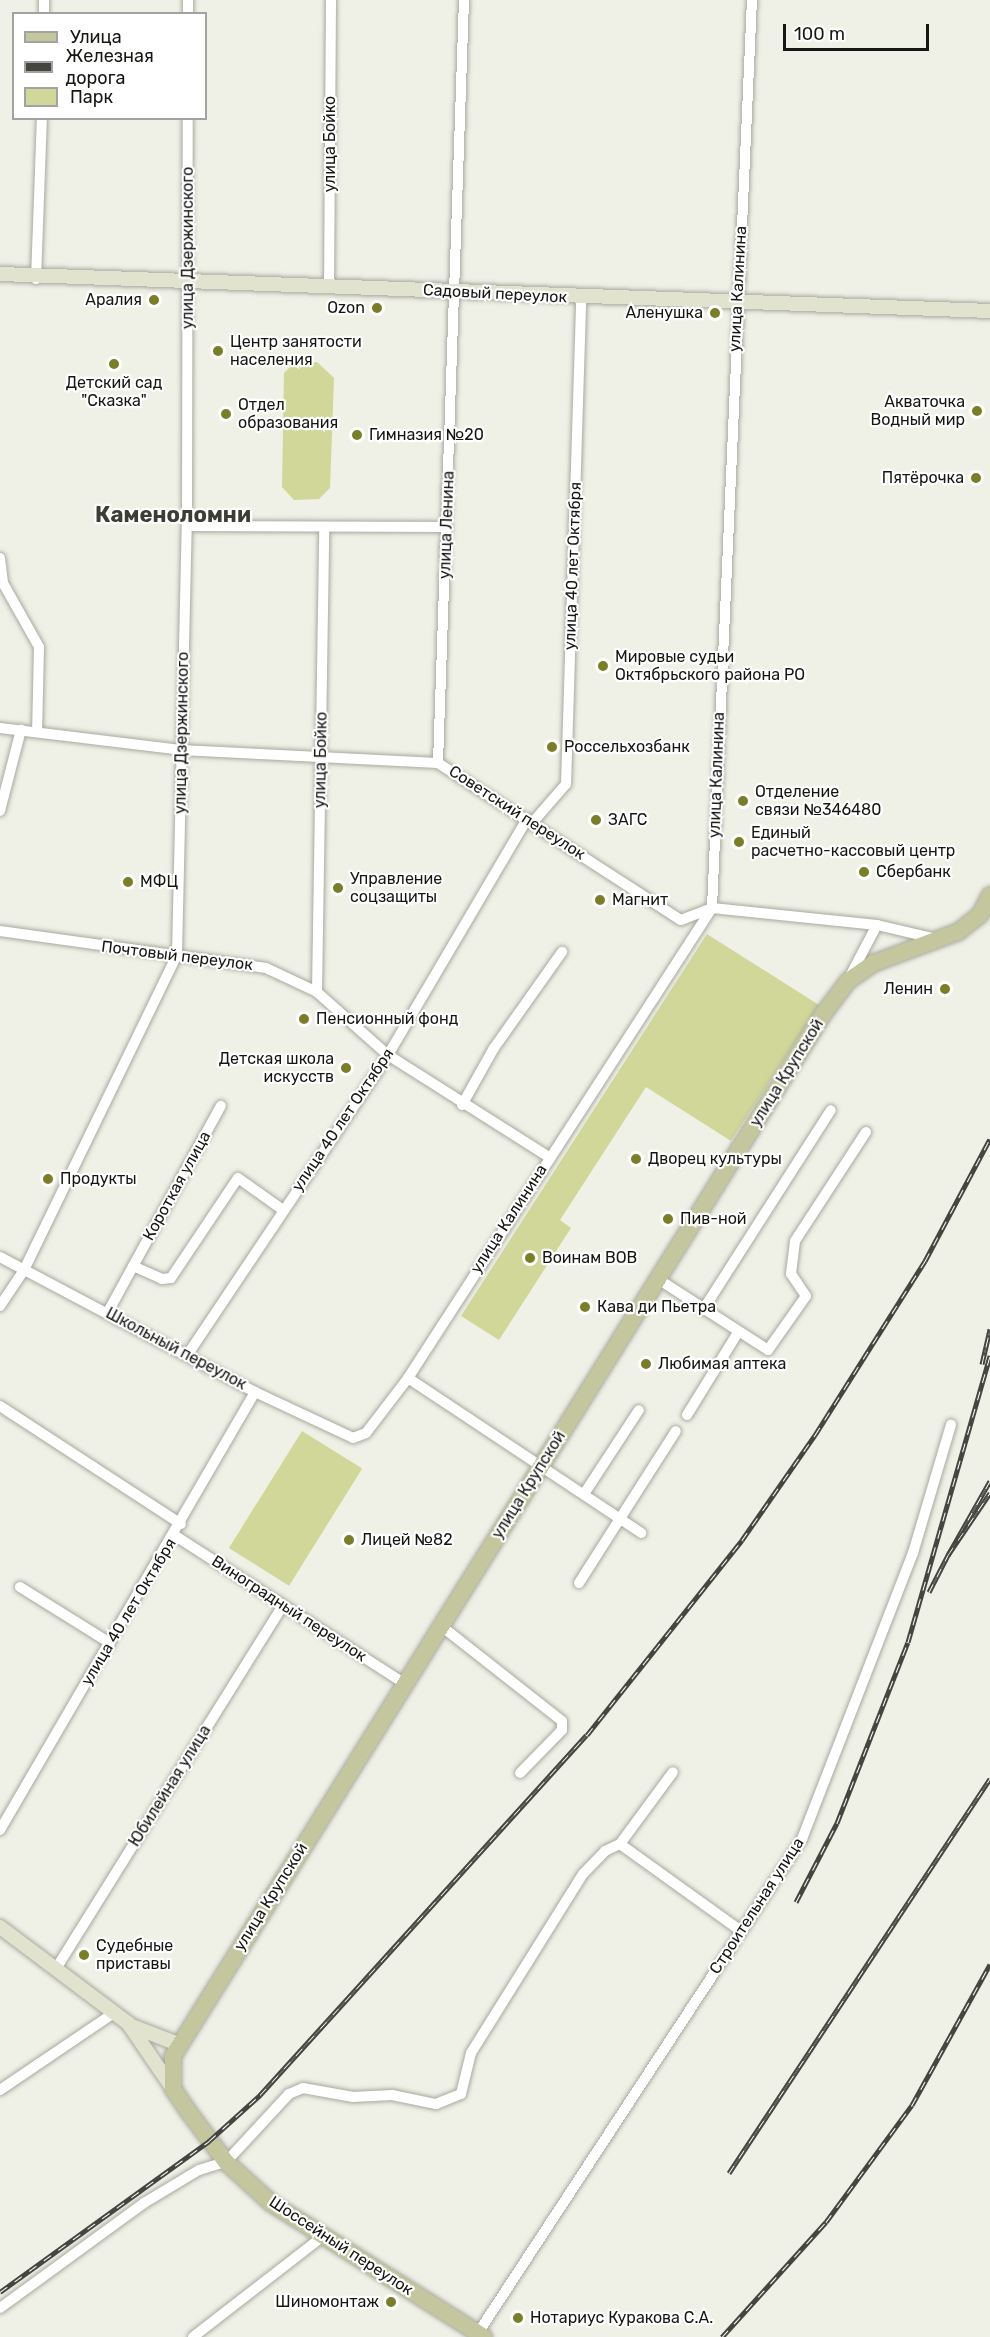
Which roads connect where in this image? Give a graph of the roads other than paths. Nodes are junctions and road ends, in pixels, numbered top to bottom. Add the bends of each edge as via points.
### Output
1 (332, 0) edge
2 (464, 0) edge
3 (752, 0) edge
4 (42, 120) edge
5 (188, 120) edge
6 (0, 274) edge
7 (36, 279) junction
8 (188, 284) junction
9 (329, 288) junction
10 (457, 292) junction
11 (581, 298) junction
12 (737, 304) junction
13 (990, 311) edge
14 (187, 526) junction
15 (447, 527) junction
16 (324, 528) junction
17 (0, 558) edge
18 (0, 728) edge
19 (21, 730) junction
20 (37, 732) junction
21 (181, 750) junction
22 (321, 757) junction
23 (438, 763) junction
24 (0, 811) edge
25 (530, 820) junction
26 (990, 895) edge
27 (712, 908) junction
28 (877, 925) junction
29 (0, 931) edge
30 (941, 940) junction
31 (562, 952) dead end
32 (177, 955) junction
33 (848, 981) junction
34 (317, 992) junction
35 (388, 1055) junction
36 (462, 1105) junction
37 (221, 1106) dead end
38 (831, 1110) dead end
39 (866, 1132) dead end
40 (549, 1157) junction
41 (283, 1210) junction
42 (0, 1257) edge
43 (134, 1266) junction
44 (24, 1270) junction
45 (658, 1279) junction
46 (0, 1306) edge
47 (703, 1310) junction
48 (108, 1312) junction
49 (737, 1334) junction
50 (188, 1354) junction
51 (408, 1378) junction
52 (255, 1392) junction
53 (0, 1406) edge
54 (639, 1410) dead end
55 (687, 1415) dead end
56 (951, 1425) dead end
57 (676, 1431) dead end
58 (353, 1438) joint
59 (542, 1465) junction
60 (584, 1494) junction
61 (619, 1518) junction
62 (181, 1524) junction
63 (641, 1533) dead end
64 (174, 1535) junction
65 (579, 1583) dead end
66 (20, 1587) dead end
67 (283, 1605) junction
68 (440, 1625) junction
69 (110, 1643) junction
70 (404, 1683) junction
71 (673, 1772) dead end
72 (520, 1773) dead end
73 (0, 1830) edge
74 (620, 1844) junction
75 (0, 1927) edge
76 (741, 1931) junction
77 (57, 1967) junction
78 (115, 2012) junction
79 (128, 2023) junction
80 (178, 2044) junction
81 (173, 2089) junction
82 (0, 2090) edge
83 (226, 2162) junction
84 (323, 2236) junction
85 (0, 2308) edge
86 (481, 2335) edge
87 (193, 2337) edge

1 - 9 street, улица Бойко
2 - 10 street, улица Ленина
3 - 12 street, улица Калинина
4 - 7 street
5 - 8 street, улица Дзержинского
6 - 7 street, Садовый переулок
7 - 8 street, Садовый переулок
8 - 9 street, Садовый переулок
8 - 14 street, улица Дзержинского
9 - 10 street, Садовый переулок
10 - 11 street, Садовый переулок
10 - 15 street, улица Ленина
11 - 12 street, Садовый переулок
11 - 25 street, улица 40 лет Октября via 566,784
12 - 13 street, Садовый переулок
12 - 27 street, улица Калинина
14 - 16 street
14 - 21 street, улица Дзержинского
15 - 16 street
15 - 23 street, улица Ленина
16 - 22 street, улица Бойко
17 - 20 street via 3,583 39,647
18 - 19 street, Советский переулок
19 - 20 street, Советский переулок
19 - 24 street
20 - 21 street, Советский переулок
21 - 22 street, Советский переулок
21 - 32 street, улица Дзержинского
22 - 23 street, Советский переулок
22 - 34 street, улица Бойко
23 - 25 street, Советский переулок
25 - 27 street, Советский переулок via 681,920
25 - 35 street, улица 40 лет Октября
26 - 30 main road, улица Крупской via 970,924
27 - 28 street, Советский переулок
27 - 40 street, улица Калинина
28 - 30 street, Советский переулок
28 - 33 street
29 - 32 street, Почтовый переулок
30 - 33 main road, улица Крупской via 874,963
31 - 36 street via 494,1048
32 - 34 street, Почтовый переулок via 266,968
32 - 44 street, улица Дзержинского
33 - 45 main road, улица Крупской
34 - 35 street, Почтовый переулок
35 - 36 street, Почтовый переулок
35 - 41 street, улица 40 лет Октября
36 - 40 street, Почтовый переулок
37 - 43 street, Короткая улица
38 - 47 street
39 - 49 street via 790,1250 791,1274 806,1296 768,1350
40 - 51 street, улица Калинина
41 - 43 street via 237,1178 171,1278 162,1279
41 - 50 street, улица 40 лет Октября
42 - 44 street, Школьный переулок
43 - 48 street, Короткая улица
44 - 46 street, улица Дзержинского
44 - 48 street, Школьный переулок
45 - 47 street
45 - 59 main road, улица Крупской
47 - 49 street
48 - 50 street, Школьный переулок
49 - 55 street
50 - 52 street, Школьный переулок
51 - 58 street, улица Калинина via 366,1433
51 - 59 street
52 - 58 street, Школьный переулок
52 - 62 street, улица 40 лет Октября
53 - 62 street
54 - 60 street
56 - 76 street, Строительная улица via 913,1552 814,1812
57 - 61 street
59 - 60 street
59 - 68 main road, улица Крупской
60 - 61 street
61 - 63 street
61 - 65 street
62 - 64 street, улица 40 лет Октября
64 - 67 street, Виноградный переулок
64 - 69 street, улица 40 лет Октября
66 - 69 street
67 - 70 street, Виноградный переулок
67 - 77 street, Юбилейная улица
68 - 70 main road, улица Крупской
68 - 72 street via 562,1721 562,1730
69 - 73 street, улица 40 лет Октября
70 - 80 main road, улица Крупской
71 - 74 street
74 - 76 street
74 - 83 street via 605,1851 583,1874 471,2053 461,2094 436,2104 392,2094 353,2097 303,2088 289,2094
75 - 77 street
76 - 86 street, Строительная улица
77 - 78 street
78 - 79 street
78 - 82 street
79 - 80 street via 143,2035
79 - 81 street
80 - 81 main road, улица Крупской
81 - 83 main road, Шоссейный переулок
83 - 84 main road, Шоссейный переулок via 270,2202
83 - 85 street via 199,2170 144,2203
84 - 86 main road, Шоссейный переулок
84 - 87 street

